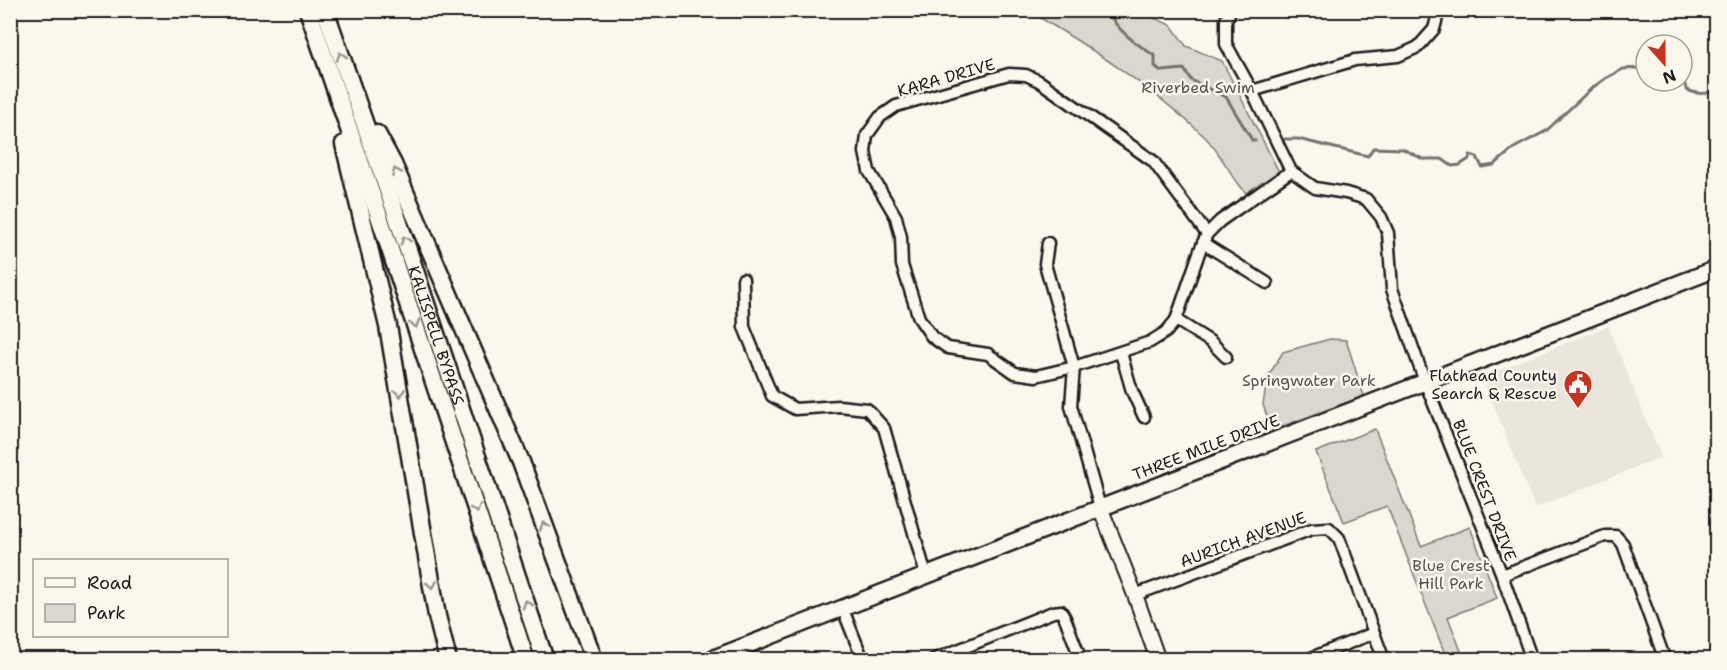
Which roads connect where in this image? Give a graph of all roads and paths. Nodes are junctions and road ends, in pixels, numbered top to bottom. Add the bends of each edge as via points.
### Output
1 (308, 10) edge
2 (325, 10) edge
3 (1231, 10) edge
4 (1439, 10) edge
5 (321, 50) junction
6 (352, 86) junction
7 (1252, 91) junction
8 (1291, 171) junction
9 (1205, 239) junction
10 (1048, 243) dead end
11 (1716, 269) edge
12 (743, 279) dead end
13 (1267, 283) dead end
14 (1176, 320) junction
15 (1121, 353) junction
16 (1226, 357) dead end
17 (1074, 368) junction
18 (1425, 382) junction
19 (1144, 417) dead end
20 (1100, 507) junction
21 (926, 575) junction
22 (1502, 576) junction
23 (1135, 595) junction
24 (842, 607) junction
25 (1374, 633) junction
26 (448, 660) edge
27 (526, 660) edge
28 (545, 660) edge
29 (594, 660) edge
30 (709, 660) edge
31 (863, 660) edge
32 (933, 660) edge
33 (1081, 660) edge
34 (1158, 660) edge
35 (1306, 660) edge
36 (1384, 660) edge
37 (1532, 660) edge
38 (1665, 660) edge

1 - 5 highway, KALISPELL BYPASS
6 -> 2 highway, KALISPELL BYPASS
3 - 7 street via 1226,19 1226,44
4 - 7 street via 1434,28 1418,47 1398,56 1344,63
5 -> 26 highway via 388,326 437,616
5 -> 27 highway, KALISPELL BYPASS
28 -> 6 highway, KALISPELL BYPASS
29 -> 6 highway via 507,430 393,164
7 - 8 street
8 - 9 street via 1220,220
8 - 18 street, BLUE CREST DRIVE via 1315,188 1366,199 1381,218 1388,233 1392,289
9 - 13 street
9 - 14 street
9 - 17 street, KARA DRIVE via 1153,161 1026,75 1009,74 896,106 880,117 867,135 869,171 896,216 902,265 919,318 932,338 948,348 988,354 1015,373 1036,376
10 - 17 street via 1045,264
11 - 18 main road, THREE MILE DRIVE
12 - 21 street via 744,327 772,396 795,409 867,409 884,428
14 - 15 street, KARA DRIVE via 1150,342
14 - 16 street via 1211,342
15 - 17 street, KARA DRIVE
15 - 19 street
17 - 20 street via 1071,406
18 - 20 main road, THREE MILE DRIVE
18 - 22 street, BLUE CREST DRIVE
20 - 21 main road, THREE MILE DRIVE
20 - 23 street
21 - 24 main road, THREE MILE DRIVE
22 - 37 street, BLUE CREST DRIVE
22 - 38 street, BLUE CREST DRIVE via 1605,536 1616,536 1623,544
23 - 25 street, AURICH AVENUE via 1312,529 1329,528 1339,538
23 - 34 street
24 - 30 main road, THREE MILE DRIVE
24 - 31 street
25 - 35 street
25 - 36 street, AURICH AVENUE
32 - 33 street via 1061,611

